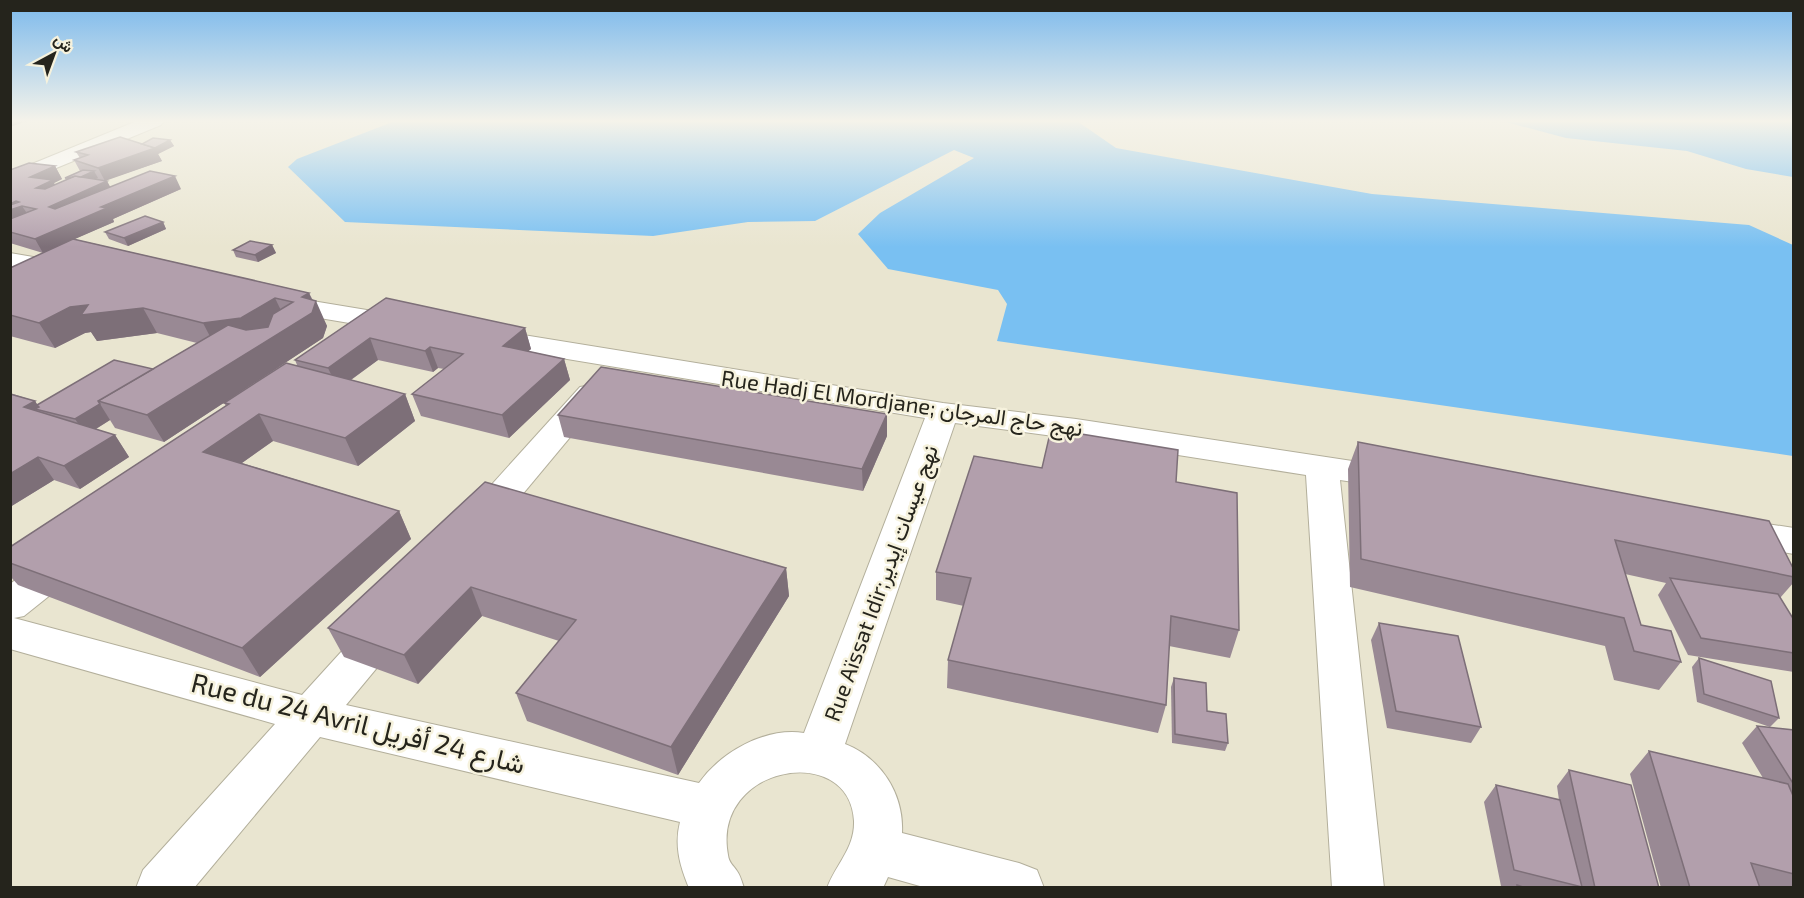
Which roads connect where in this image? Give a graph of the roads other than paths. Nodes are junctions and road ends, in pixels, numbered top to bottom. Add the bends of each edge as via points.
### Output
1 (53, 163) edge
2 (10, 181) edge
3 (10, 260) edge
4 (59, 268) junction
5 (94, 274) edge
6 (20, 289) edge
7 (247, 299) edge
8 (377, 320) junction
9 (424, 327) edge
10 (458, 333) edge
11 (349, 341) edge
12 (620, 361) junction
13 (943, 412) junction
14 (1322, 466) junction
15 (1428, 483) edge
16 (1699, 526) edge
17 (86, 546) edge
18 (1790, 546) edge
19 (457, 547) edge
20 (411, 600) edge
21 (10, 605) edge
22 (10, 633) edge
23 (311, 716) junction
24 (819, 754) junction
25 (708, 807) junction
26 (864, 869) edge
27 (161, 888) edge
28 (719, 888) edge
29 (1019, 888) edge
30 (1358, 888) edge

1 - 2 street
3 - 4 street
4 - 5 street
4 - 6 street
7 - 8 street
8 - 9 street
8 - 11 street
10 - 12 street, Rue Hadj El Mordjane; نهج حاج المرجان
12 - 13 street, Rue Hadj El Mordjane; نهج حاج المرجان
12 - 19 street
13 - 14 street, Rue Hadj El Mordjane; نهج حاج المرجان
13 - 24 street, Rue Aïssat Idir;نهج عيسات إيدير
14 - 15 street, Rue Hadj El Mordjane; نهج حاج المرجان
14 - 30 street
16 - 18 street
17 - 21 street
20 - 23 street
22 - 23 street, Rue du 24 Avril شارع 24 أفريل
23 - 25 street, Rue du 24 Avril شارع 24 أفريل
23 - 27 street
24 - 25 street via 793,751 768,756 723,784
24 - 26 street via 842,763 861,779 874,800 879,824
25 - 28 street via 702,832 703,859
26 - 29 street

